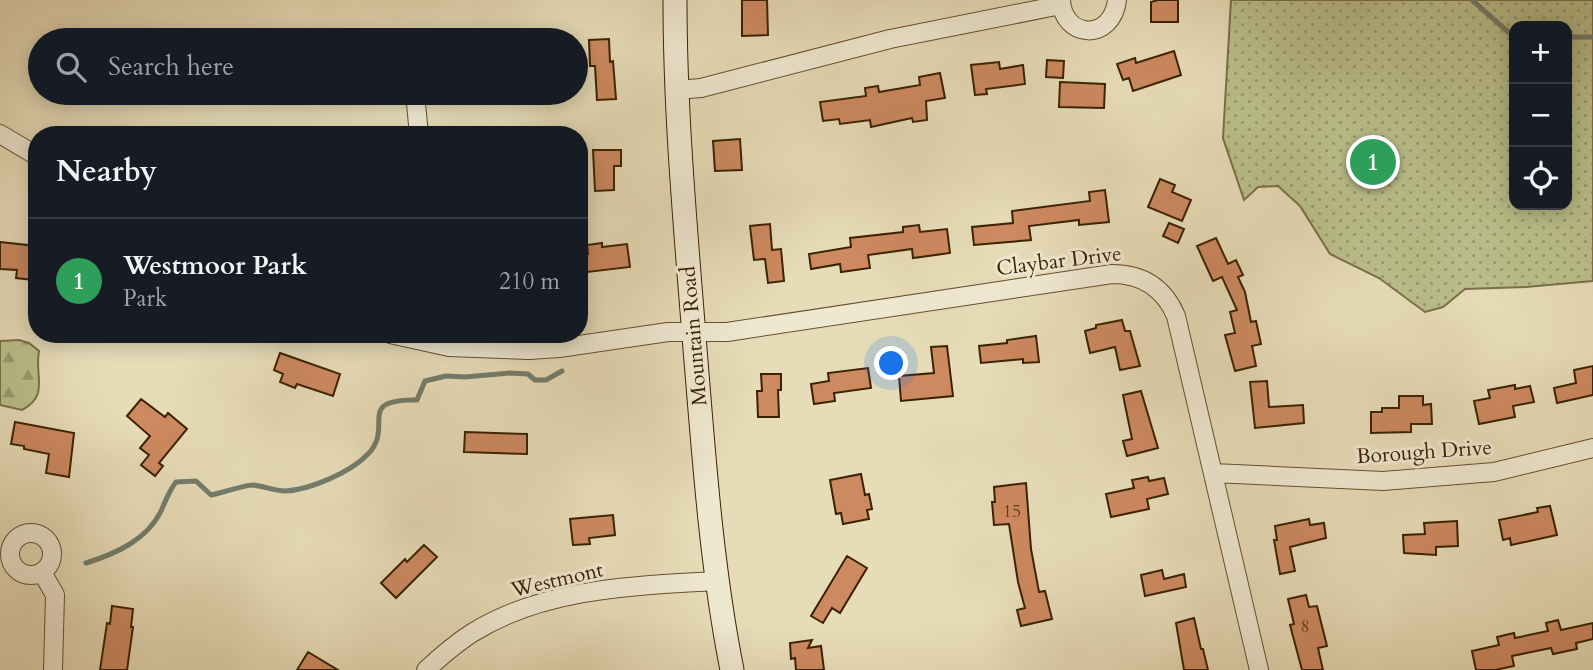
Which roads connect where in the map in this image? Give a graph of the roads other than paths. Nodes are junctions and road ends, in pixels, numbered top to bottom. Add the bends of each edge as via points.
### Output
1 (675, 0) edge
2 (1118, 0) edge
3 (1061, 2) edge
4 (677, 90) junction
5 (416, 105) edge
6 (418, 126) edge
7 (0, 134) edge
8 (28, 151) edge
9 (694, 332) junction
10 (472, 343) edge
11 (1593, 448) edge
12 (1214, 473) junction
13 (43, 572) dead end
14 (716, 580) junction
15 (53, 670) edge
16 (426, 670) edge
17 (732, 670) edge
18 (1259, 670) edge

1 - 4 main road, Mountain Road
2 - 3 street via 1111,21 1094,30 1069,22
3 - 4 street
4 - 9 main road, Mountain Road
5 - 6 street
7 - 8 street
9 - 10 street, Claybar Drive via 529,350
9 - 12 street, Claybar Drive via 727,332 1112,274 1138,276 1160,291 1176,316
9 - 14 main road, Mountain Road
11 - 12 street, Borough Drive via 1494,472 1383,481
12 - 18 street, Claybar Drive
13 - 15 street via 55,596
14 - 16 street, Westmont via 618,588 541,602 471,634
14 - 17 main road, Mountain Road

